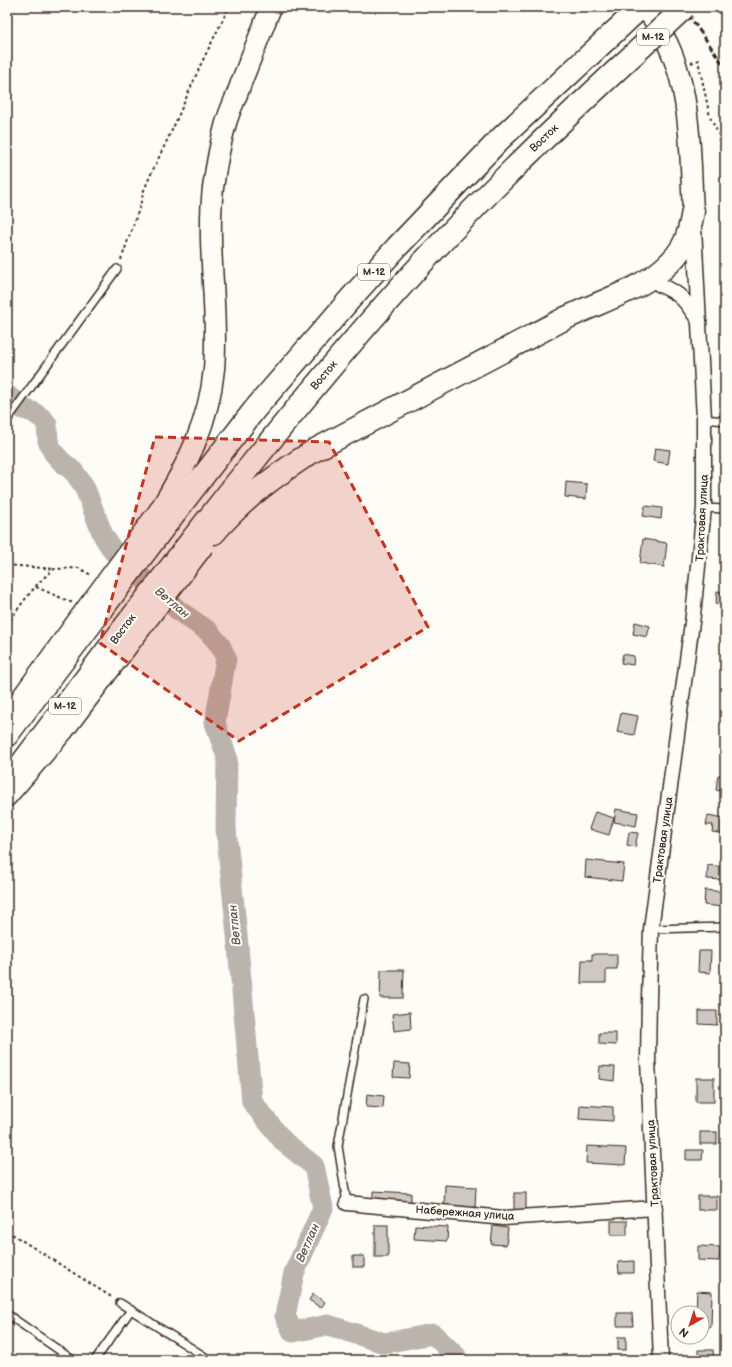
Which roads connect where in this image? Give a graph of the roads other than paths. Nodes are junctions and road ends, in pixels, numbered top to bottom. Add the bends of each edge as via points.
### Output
1 (271, 7) edge
2 (641, 7) edge
3 (644, 7) edge
4 (685, 7) edge
5 (693, 211) junction
6 (117, 269) road end
7 (660, 285) dead end
8 (699, 322) junction
9 (704, 419) junction
10 (7, 420) edge
11 (725, 421) edge
12 (704, 508) junction
13 (725, 510) edge
14 (164, 515) junction
15 (199, 541) junction
16 (88, 607) junction
17 (128, 633) junction
18 (7, 718) edge
19 (7, 734) edge
20 (7, 783) edge
21 (7, 796) edge
22 (725, 927) edge
23 (651, 929) junction
24 (364, 999) dead end
25 (347, 1203) joint
26 (655, 1208) junction
27 (120, 1303) road end
28 (131, 1310) junction
29 (7, 1314) edge
30 (73, 1360) edge
31 (95, 1360) edge
32 (210, 1360) edge
33 (661, 1360) edge

1 - 14 main road via 227,122 216,171 211,231 214,370 199,434
2 - 14 highway, М-12 via 500,139 444,196 351,298
3 - 5 main road via 654,18 674,54 682,83 688,119
4 - 15 highway, Восток / М-12, bridge via 520,162 425,260 278,430
5 - 8 street, Трактовая улица
5 - 15 highway via 690,231 684,246 675,258 652,278 564,319 315,450 259,488
6 - 10 lane
7 - 8 street, Трактовая улица via 673,290 685,300
8 - 9 street, Трактовая улица
9 - 11 lane
9 - 12 street, Трактовая улица
12 - 13 lane
12 - 23 street, Трактовая улица via 693,615
14 - 16 highway, М-12, bridge
15 - 17 highway, Восток / М-12, bridge
16 - 18 main road
16 - 19 highway, М-12
17 - 20 highway, Восток / М-12
17 - 21 main road via 63,731
22 - 23 lane
23 - 26 street, Трактовая улица via 648,1060
24 - 25 lane via 338,1146
25 - 26 street, Набережная улица via 504,1218
26 - 33 street, Трактовая улица
27 - 28 lane
28 - 31 lane
28 - 32 lane
29 - 30 lane

